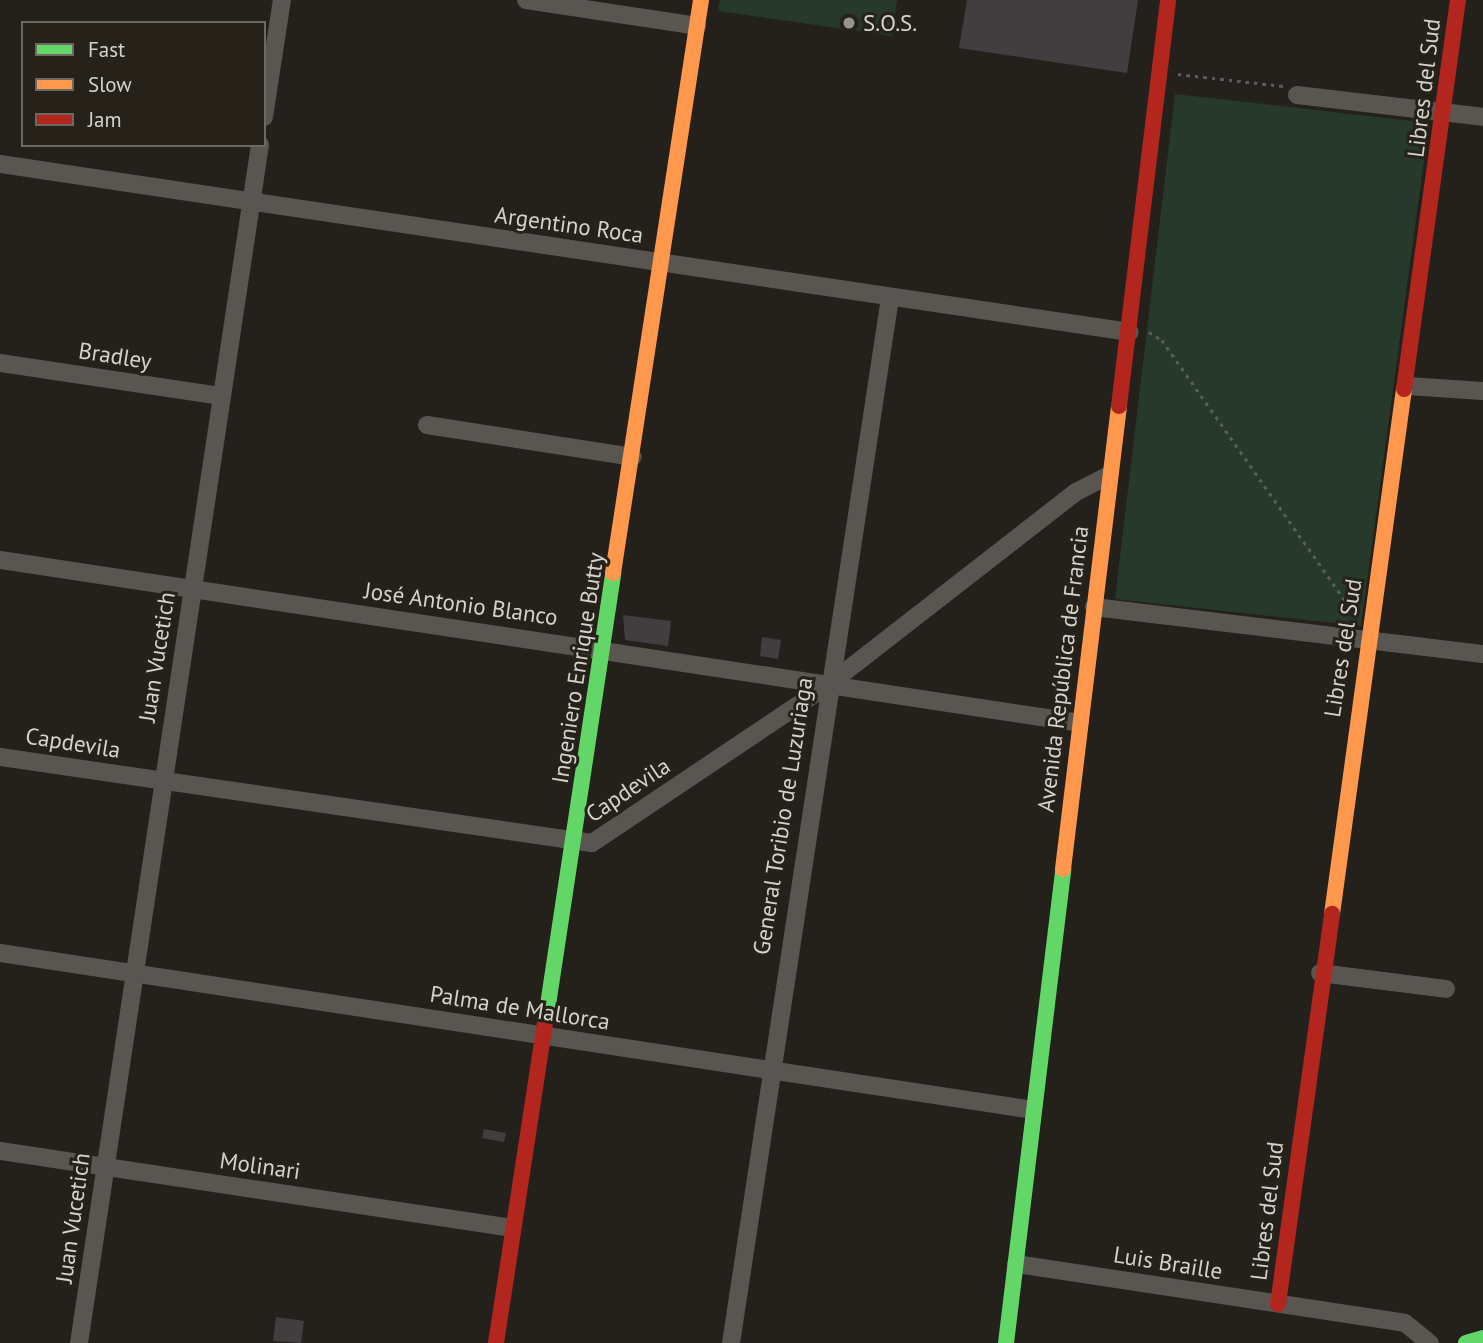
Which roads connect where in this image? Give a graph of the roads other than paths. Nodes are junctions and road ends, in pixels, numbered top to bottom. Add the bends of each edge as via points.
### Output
1 (282, 0) edge
2 (526, 0) edge
3 (701, 0) edge
4 (1168, 0) edge
5 (1458, 0) edge
6 (697, 26) junction
7 (1297, 95) road end
8 (266, 104) edge
9 (1444, 113) junction
10 (1483, 117) edge
11 (260, 147) edge
12 (0, 164) edge
13 (251, 203) junction
14 (661, 263) junction
15 (890, 298) junction
16 (1130, 332) junction
17 (0, 363) edge
18 (1408, 386) junction
19 (1483, 391) edge
20 (222, 397) junction
21 (427, 425) dead end
22 (633, 457) junction
23 (1107, 476) junction
24 (0, 560) edge
25 (192, 589) junction
26 (1094, 607) junction
27 (1366, 642) junction
28 (603, 650) junction
29 (1483, 654) edge
30 (828, 685) junction
31 (1080, 723) junction
32 (0, 757) edge
33 (162, 781) junction
34 (574, 845) junction
35 (0, 953) edge
36 (134, 972) junction
37 (1320, 973) junction
38 (1446, 989) dead end
39 (543, 1037) junction
40 (770, 1070) junction
41 (1033, 1110) junction
42 (0, 1151) edge
43 (105, 1168) junction
44 (512, 1228) junction
45 (1016, 1264) junction
46 (1278, 1304) junction
47 (1483, 1338) edge
48 (79, 1343) edge
49 (496, 1343) edge
50 (731, 1343) edge
51 (1006, 1343) edge
52 (1430, 1343) edge
53 (1466, 1343) edge

1 - 8 street
2 - 6 street
3 - 6 street, Ingeniero Enrique Butty
4 - 16 street, Avenida República de Francia
5 - 9 street, Libres del Sud
6 - 14 street, Ingeniero Enrique Butty
7 - 9 street
9 - 10 street
9 - 18 street, Libres del Sud
11 - 13 street, Juan Vucetich
12 - 13 street, Argentino Roca
13 - 14 street, Argentino Roca
13 - 20 street, Juan Vucetich
14 - 15 street, Argentino Roca
14 - 22 street, Ingeniero Enrique Butty
15 - 16 street, Argentino Roca
15 - 30 street, General Toribio de Luzuriaga
16 - 23 street, Avenida República de Francia
17 - 20 street, Bradley
18 - 19 street
18 - 27 street, Libres del Sud
20 - 25 street, Juan Vucetich
21 - 22 street
22 - 28 street, Ingeniero Enrique Butty
23 - 26 street, Avenida República de Francia
23 - 30 street, Capdevila via 1076,492
24 - 25 street, José Antonio Blanco
25 - 28 street, José Antonio Blanco
25 - 33 street, Juan Vucetich
26 - 27 street
26 - 31 street, Avenida República de Francia
27 - 29 street
27 - 37 street, Libres del Sud
28 - 30 street, José Antonio Blanco
28 - 34 street, Ingeniero Enrique Butty
30 - 31 street, José Antonio Blanco
30 - 34 street, Capdevila via 592,843
30 - 40 street, General Toribio de Luzuriaga
31 - 41 street, Avenida República de Francia
32 - 33 street, Capdevila
33 - 34 street, Capdevila
33 - 36 street, Juan Vucetich
34 - 39 street, Ingeniero Enrique Butty
35 - 36 street, Palma de Mallorca
36 - 39 street, Palma de Mallorca
36 - 43 street, Juan Vucetich
37 - 38 street
37 - 46 street, Libres del Sud
39 - 40 street, Palma de Mallorca
39 - 44 street, Ingeniero Enrique Butty
40 - 41 street, Palma de Mallorca
40 - 50 street, General Toribio de Luzuriaga
41 - 45 street, Avenida República de Francia
42 - 43 street, Molinari
43 - 44 street, Molinari
43 - 48 street, Juan Vucetich
44 - 49 street, Ingeniero Enrique Butty
45 - 46 street, Luis Braille
45 - 51 street, Avenida República de Francia
46 - 52 street, Luis Braille via 1405,1323
47 - 53 street

